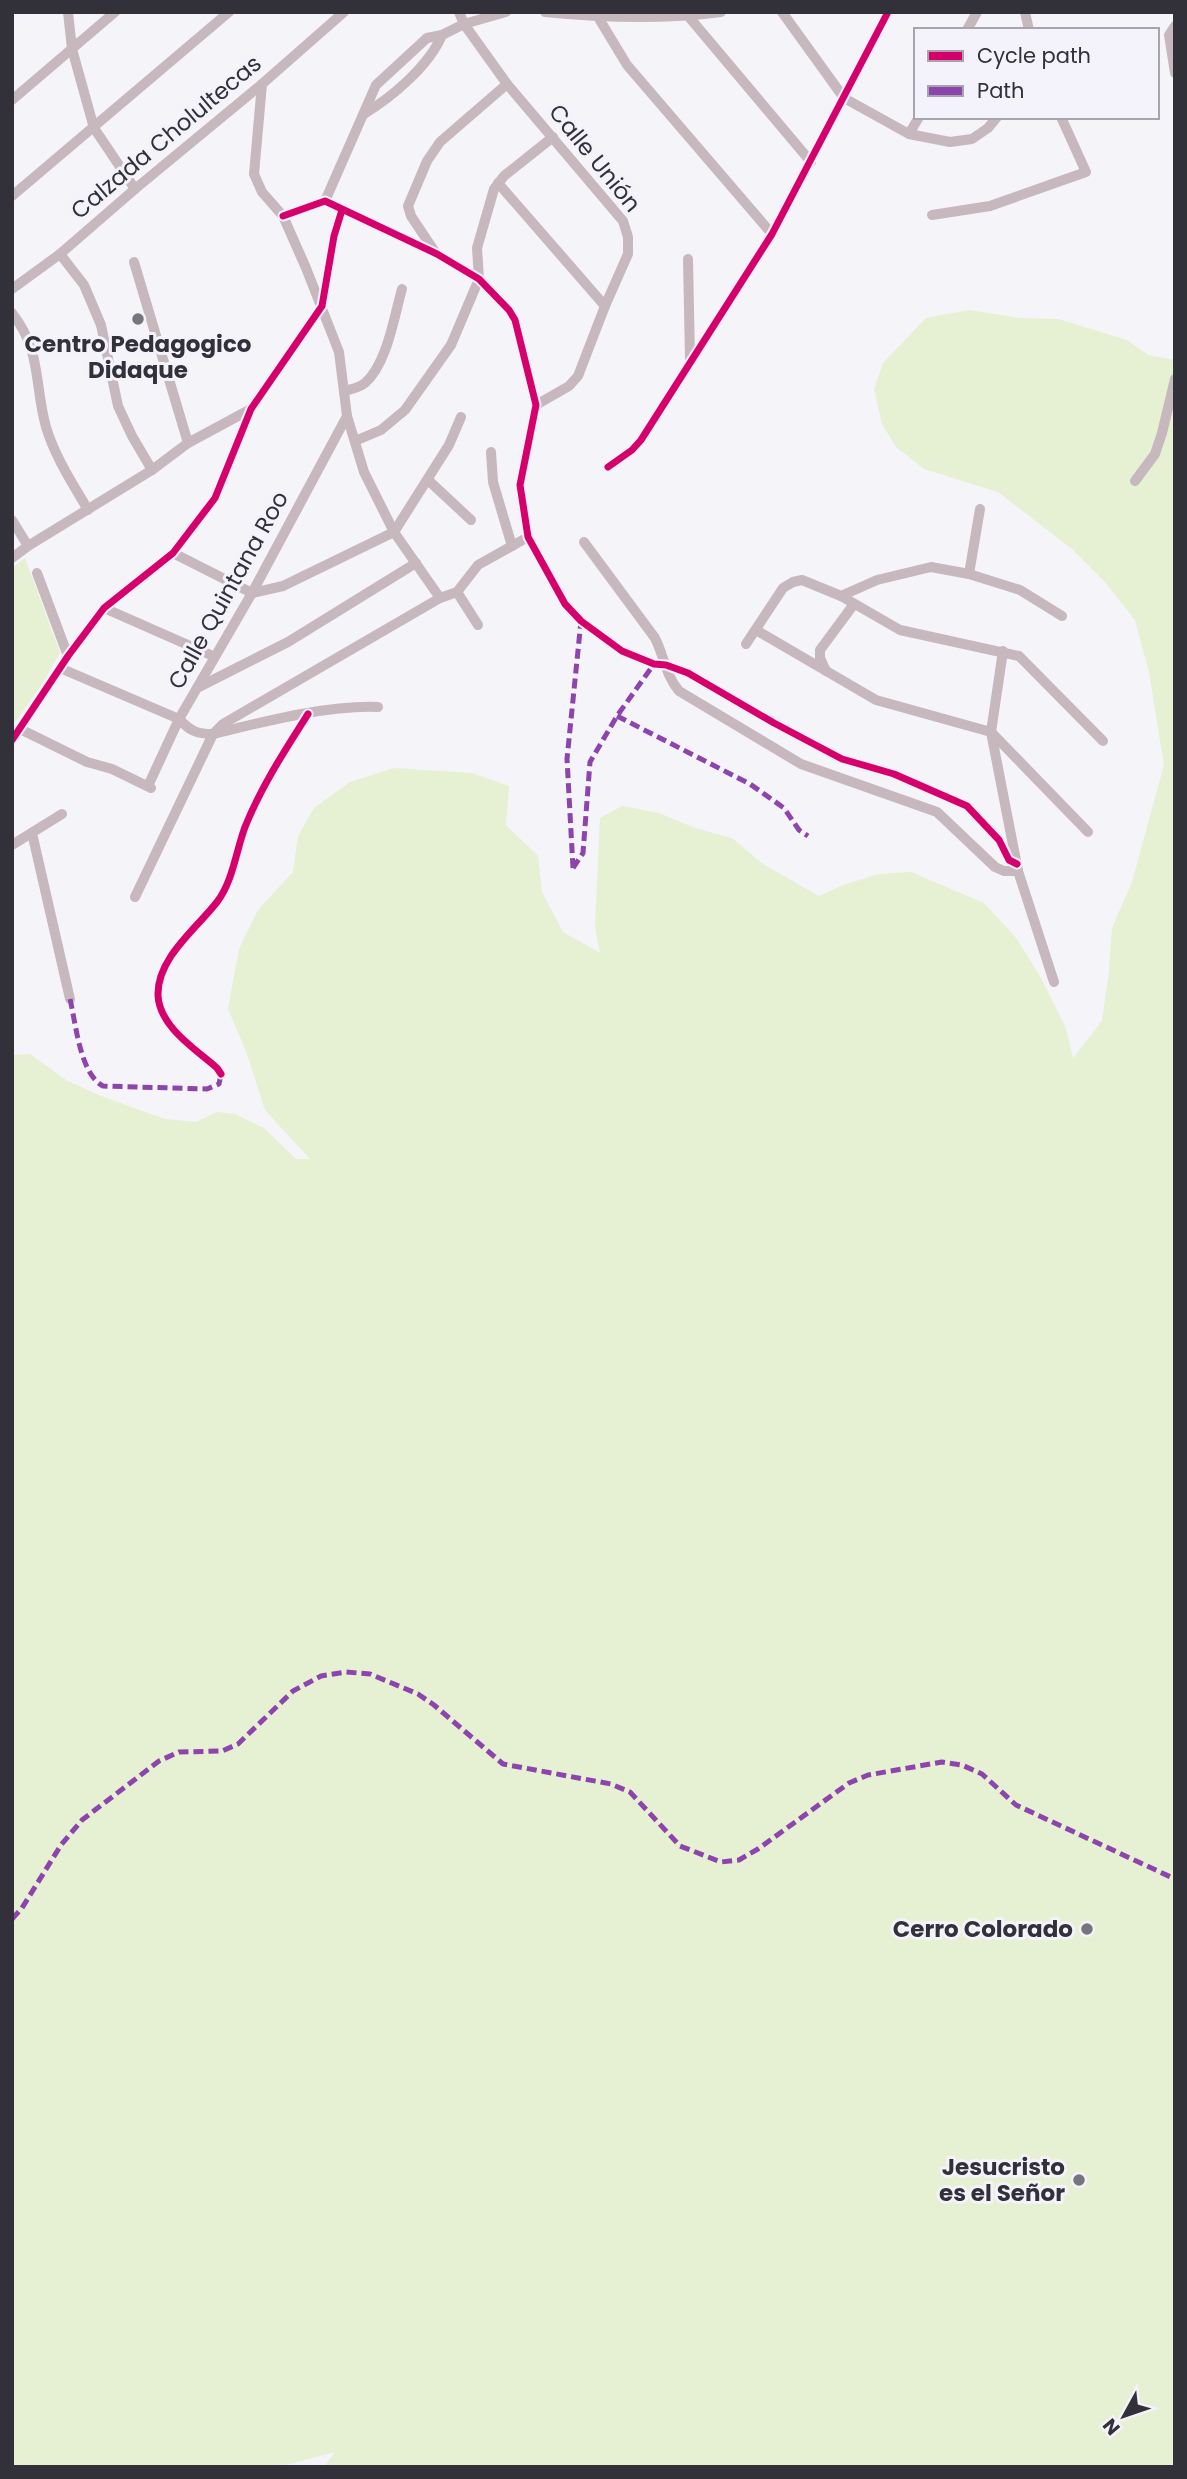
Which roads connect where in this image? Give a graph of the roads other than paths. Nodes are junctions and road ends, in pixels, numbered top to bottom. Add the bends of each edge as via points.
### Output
1 (68, 12) edge
2 (115, 12) edge
3 (229, 12) edge
4 (459, 12) edge
5 (506, 12) edge
6 (545, 12) edge
7 (721, 12) edge
8 (782, 12) edge
9 (888, 12) edge
10 (977, 12) edge
11 (339, 14) edge
12 (689, 14) edge
13 (598, 18) junction
14 (464, 24) junction
15 (968, 28) edge
16 (1172, 30) edge
17 (442, 35) junction
18 (72, 48) junction
19 (1175, 73) edge
20 (262, 84) junction
21 (507, 84) junction
22 (844, 98) junction
23 (12, 100) edge
24 (362, 115) junction
25 (918, 119) edge
26 (995, 119) edge
27 (1062, 119) edge
28 (94, 128) junction
29 (909, 134) junction
30 (553, 137) junction
31 (811, 162) junction
32 (498, 183) junction
33 (135, 189) junction
34 (12, 196) edge
35 (325, 201) junction
36 (342, 210) junction
37 (932, 215) dead end
38 (283, 216) junction
39 (772, 234) junction
40 (60, 254) junction
41 (437, 254) junction
42 (688, 259) dead end
43 (134, 262) dead end
44 (480, 279) junction
45 (12, 289) edge
46 (402, 289) dead end
47 (322, 306) junction
48 (605, 306) junction
49 (12, 313) edge
50 (690, 359) junction
51 (1175, 379) edge
52 (344, 391) junction
53 (536, 405) junction
54 (251, 409) junction
55 (347, 416) junction
56 (461, 416) dead end
57 (355, 441) junction
58 (188, 443) junction
59 (491, 452) dead end
60 (608, 467) dead end
61 (152, 470) junction
62 (428, 480) junction
63 (1135, 481) dead end
64 (979, 509) dead end
65 (88, 510) junction
66 (12, 520) edge
67 (471, 520) dead end
68 (394, 532) junction
69 (528, 537) junction
70 (584, 542) dead end
71 (28, 545) junction
72 (512, 546) junction
73 (173, 553) junction
74 (12, 558) edge
75 (416, 563) junction
76 (37, 573) dead end
77 (969, 574) junction
78 (457, 592) junction
79 (252, 593) junction
80 (841, 596) junction
81 (440, 598) junction
82 (854, 604) junction
83 (104, 608) junction
84 (1062, 615) dead end
85 (478, 625) dead end
86 (756, 630) junction
87 (747, 644) dead end
88 (1003, 651) junction
89 (68, 656) junction
90 (214, 656) junction
91 (666, 665) junction
92 (60, 668) junction
93 (828, 674) junction
94 (197, 689) junction
95 (378, 707) dead end
96 (308, 714) junction
97 (179, 719) junction
98 (775, 723) junction
99 (20, 729) junction
100 (991, 732) junction
101 (213, 734) junction
102 (12, 740) edge
103 (766, 741) junction
104 (1103, 741) dead end
105 (62, 814) dead end
106 (1088, 832) dead end
107 (32, 833) junction
108 (12, 845) edge
109 (1018, 868) junction
110 (135, 897) dead end
111 (1054, 982) dead end
112 (70, 999) dead end
113 (221, 1074) dead end

1 - 18 street
2 - 18 street
3 - 28 street
4 - 14 street, Calle Unión
5 - 14 street
6 - 13 street
7 - 12 street
8 - 22 street
9 - 22 street
10 - 15 street
11 - 20 street, Calzada Cholultecas
12 - 13 street
12 - 31 street
13 - 39 street via 627,65
14 - 17 street
14 - 21 street, Calle Unión
16 - 19 street
17 - 24 street via 436,50 386,101
17 - 24 street via 427,38 376,85
18 - 23 street
18 - 28 street
20 - 33 street, Calzada Cholultecas
20 - 38 street via 254,173 261,192
21 - 30 street, Calle Unión
21 - 41 street via 440,142 408,206
22 - 29 street
22 - 31 street
24 - 35 street
25 - 29 street
26 - 29 street via 972,139 950,142
27 - 37 street via 1086,172 990,206
28 - 33 street
28 - 34 street
30 - 32 street
30 - 48 street, Calle Unión via 626,229 628,254
31 - 39 street
32 - 44 street via 477,248
32 - 48 street
33 - 40 street, Calzada Cholultecas
35 - 36 street
35 - 38 street
36 - 41 street
36 - 47 street
38 - 47 street
39 - 50 street
40 - 45 street, Calzada Cholultecas
40 - 61 street via 84,285 101,325 118,406
41 - 44 street
42 - 50 street
43 - 58 street
44 - 53 street via 515,320
44 - 57 street via 451,345 405,410 381,430
46 - 52 street via 381,361 362,385
47 - 52 street via 339,352
47 - 54 street
48 - 53 street, Calle Unión via 575,382
49 - 65 street via 31,346 52,443
50 - 60 street via 636,446
51 - 63 street via 1155,454
52 - 55 street
53 - 69 street via 520,485
54 - 58 street
54 - 73 street via 215,498
55 - 57 street
55 - 79 street, Calle Quintana Roo
56 - 62 street
57 - 68 street via 364,472
58 - 61 street
59 - 72 street via 493,482
61 - 65 street
62 - 67 street
62 - 68 street
64 - 77 street
65 - 71 street
66 - 71 street
68 - 75 street
68 - 79 street via 284,586
69 - 72 street
69 - 91 street via 565,604 581,621 622,652
70 - 91 street via 655,638
71 - 74 street
72 - 78 street via 472,570
73 - 79 street
73 - 83 street
75 - 81 street
75 - 94 street via 288,642
76 - 89 street
77 - 80 street via 931,567 877,580
77 - 84 street via 1020,590
78 - 81 street
78 - 85 street
79 - 90 street, Calle Quintana Roo
80 - 82 street
80 - 86 street via 802,580 783,587
81 - 101 street via 230,718
82 - 88 street via 900,630
82 - 93 street via 820,650
83 - 89 street
83 - 90 street
86 - 87 street
86 - 93 street
88 - 100 street
88 - 104 street via 1029,664
89 - 92 street
90 - 94 street, Calle Quintana Roo
91 - 98 street
91 - 103 street via 680,691
92 - 97 street
92 - 99 street
93 - 100 street via 876,700
94 - 97 street, Calle Quintana Roo
95 - 96 street
96 - 101 street
96 - 113 street via 246,825 222,894 176,947 160,981 161,1011
97 - 99 street, Calle Quintana Roo via 151,787
97 - 101 street via 195,733
98 - 103 street
98 - 109 street via 842,758 894,774 967,806
99 - 102 street
100 - 106 street
100 - 109 street
101 - 110 street
103 - 109 street via 802,764 937,812 995,867
105 - 107 street
107 - 108 street
107 - 112 street
109 - 111 street

